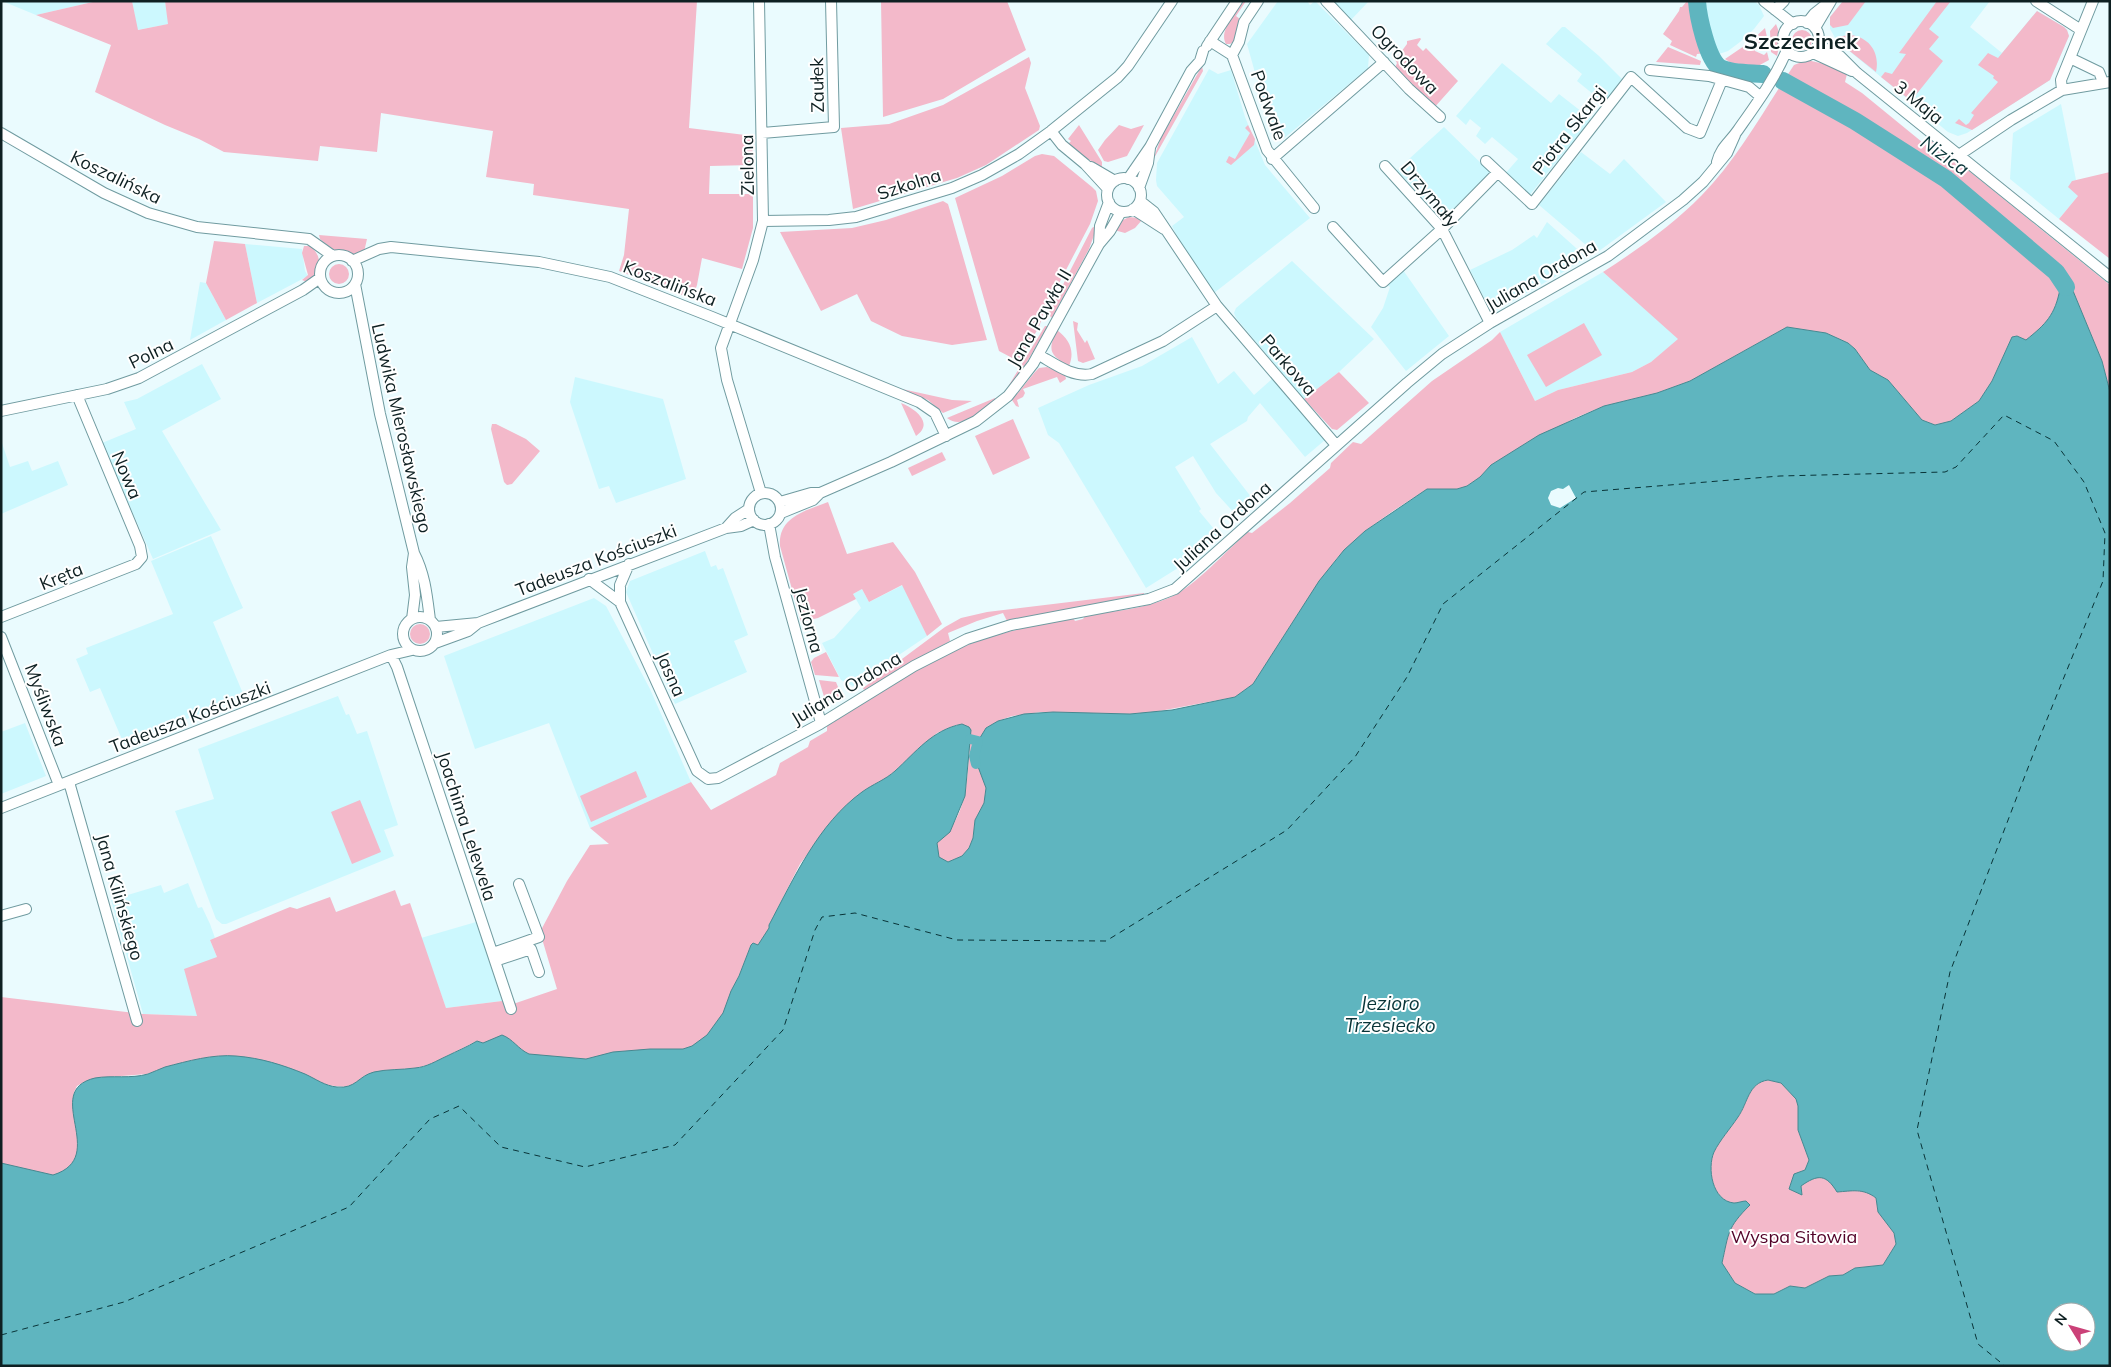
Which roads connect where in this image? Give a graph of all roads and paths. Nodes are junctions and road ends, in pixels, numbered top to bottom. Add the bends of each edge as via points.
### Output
1 (759, 1) edge
2 (831, 1) edge
3 (1172, 1) edge
4 (1237, 1) edge
5 (1258, 1) edge
6 (1326, 1) edge
7 (1764, 1) edge
8 (1784, 1) edge
9 (1830, 1) edge
10 (2036, 1) edge
11 (2093, 1) edge
12 (1775, 10) junction
13 (1811, 25) junction
14 (1790, 27) junction
15 (2081, 30) junction
16 (1210, 41) junction
17 (1816, 49) junction
18 (1787, 50) junction
19 (1232, 55) junction
20 (1796, 56) junction
21 (2070, 58) junction
22 (1384, 62) junction
23 (1650, 70) dead end
24 (1777, 73) junction
25 (1722, 80) junction
26 (2106, 82) edge
27 (2062, 90) junction
28 (1761, 97) junction
29 (1440, 117) dead end
30 (1051, 131) junction
31 (1, 133) edge
32 (762, 133) junction
33 (1150, 148) junction
34 (1959, 156) junction
35 (1272, 159) junction
36 (1486, 162) dead end
37 (1385, 166) dead end
38 (1497, 173) junction
39 (1128, 179) junction
40 (1112, 185) junction
41 (1139, 188) junction
42 (1109, 202) junction
43 (1137, 205) junction
44 (1314, 208) dead end
45 (1121, 212) junction
46 (763, 221) junction
47 (1333, 227) dead end
48 (1442, 229) junction
49 (1099, 244) junction
50 (329, 259) junction
51 (352, 261) junction
52 (2110, 277) edge
53 (323, 283) junction
54 (355, 284) junction
55 (341, 293) junction
56 (1217, 306) junction
57 (359, 310) junction
58 (1490, 323) junction
59 (730, 324) junction
60 (1039, 355) junction
61 (77, 395) junction
62 (1, 411) edge
63 (946, 436) junction
64 (1336, 445) junction
65 (761, 493) junction
66 (820, 493) junction
67 (780, 502) junction
68 (749, 509) junction
69 (781, 513) junction
70 (754, 520) junction
71 (768, 524) junction
72 (726, 528) junction
73 (414, 553) junction
74 (628, 564) junction
75 (133, 565) joint
76 (589, 579) junction
77 (620, 602) junction
78 (1, 617) edge
79 (412, 619) junction
80 (478, 623) junction
81 (433, 624) junction
82 (1, 637) edge
83 (403, 640) junction
84 (435, 642) junction
85 (412, 650) junction
86 (391, 655) junction
87 (821, 723) junction
88 (692, 759) joint
89 (70, 782) junction
90 (59, 786) junction
91 (1, 808) edge
92 (519, 884) dead end
93 (26, 909) dead end
94 (1, 916) edge
95 (494, 957) junction
96 (539, 972) dead end
97 (511, 1008) dead end
98 (137, 1021) dead end

1 - 32 street, Zielona
2 - 32 street, Zaułek via 834,127
3 - 30 street, Szkolna via 1123,72
4 - 16 street
5 - 19 street via 1244,22
6 - 22 street, Ogrodowa
7 - 12 street
8 - 12 street
9 - 13 street
10 - 15 street
11 - 15 street
12 - 14 street
13 - 14 street
13 - 17 street via 1819,36
14 - 18 street via 1784,40
15 - 21 street
16 - 19 street, Podwale
16 - 33 street
17 - 20 street via 1802,57
17 - 34 street, 3 Maja via 1857,73
18 - 20 street
18 - 24 street
19 - 35 street, Podwale via 1257,127
20 - 24 street
21 - 26 street via 2099,72
21 - 27 street via 2061,80
22 - 29 street, Ogrodowa
22 - 35 street
23 - 25 street via 1696,73
24 - 28 street, Juliana Ordona
25 - 28 street via 1749,87
25 - 38 street, Piotra Skargi via 1700,133 1687,128 1631,77 1532,204
26 - 27 street
27 - 34 street
28 - 58 street, Juliana Ordona via 1720,150 1716,165 1703,182 1682,200 1608,256
30 - 40 street via 1062,145
30 - 46 street, Szkolna via 1019,154 952,188 856,217
31 - 50 street, Koszalińska via 104,193 148,213 197,227 309,239
32 - 46 street, Zielona
33 - 39 street
33 - 41 street
34 - 52 street, 3 Maja
35 - 44 street, Podwale
36 - 38 street
37 - 48 street, Drzymały
38 - 48 street
39 - 40 street
39 - 41 street
40 - 42 street
41 - 43 street
42 - 45 street
42 - 49 street, Jana Pawła II via 1100,226
43 - 45 street
43 - 56 street, Parkowa via 1164,229
45 - 49 street, Jana Pawła II
46 - 59 street, Zielona
47 - 48 street via 1383,282
48 - 58 street, Drzymały
49 - 60 street, Jana Pawła II
50 - 51 street via 340,255
50 - 53 street via 320,272
51 - 54 street via 358,272
51 - 59 street, Koszalińska via 391,246 557,265 617,280
53 - 55 street via 335,293
53 - 61 street, Polna via 303,290 139,378
54 - 55 street
54 - 57 street, Ludwika Mierosławskiego
55 - 57 street, Ludwika Mierosławskiego
56 - 60 street via 1163,341 1092,374 1073,373
56 - 64 street, Parkowa
57 - 73 street, Ludwika Mierosławskiego
58 - 64 street, Juliana Ordona via 1442,354
59 - 63 street, Koszalińska via 928,407 935,413
59 - 65 street via 721,356
60 - 63 street, Jana Pawła II via 1008,396 976,421
61 - 62 street, Polna
61 - 75 street, Nowa via 142,552 140,560
63 - 66 street
64 - 87 street, Juliana Ordona via 1175,589 1149,599 1011,625 967,639 914,666
65 - 67 street via 772,494
65 - 68 street via 752,499
66 - 67 street
66 - 69 street via 813,500
67 - 69 street
68 - 70 street
68 - 72 street, Tadeusza Kościuszki
69 - 71 street
70 - 71 street
70 - 72 street, Tadeusza Kościuszki
71 - 87 street, Jeziorna
72 - 74 street, Tadeusza Kościuszki
73 - 79 street, Ludwika Mierosławskiego
73 - 81 street, Ludwika Mierosławskiego via 422,567
74 - 76 street, Tadeusza Kościuszki
74 - 77 street via 620,585
75 - 78 street, Kręta
76 - 77 street, Jasna
76 - 80 street, Tadeusza Kościuszki
77 - 88 street, Jasna
79 - 81 street via 424,617
79 - 83 street via 405,624
80 - 81 street, Tadeusza Kościuszki
80 - 84 street, Tadeusza Kościuszki via 468,631
81 - 84 street via 437,632
82 - 90 street, Myśliwska
83 - 85 street
83 - 86 street, Tadeusza Kościuszki
84 - 85 street via 425,651
85 - 86 street, Tadeusza Kościuszki
86 - 89 street, Tadeusza Kościuszki
86 - 95 street, Joachima Lelewela
87 - 88 street, Juliana Ordona via 716,779 702,776
89 - 90 street, Tadeusza Kościuszki
89 - 98 street, Jana Kilińskiego
90 - 91 street, Tadeusza Kościuszki
92 - 95 street via 539,937
93 - 94 street
95 - 96 street via 531,949
95 - 97 street, Joachima Lelewela

